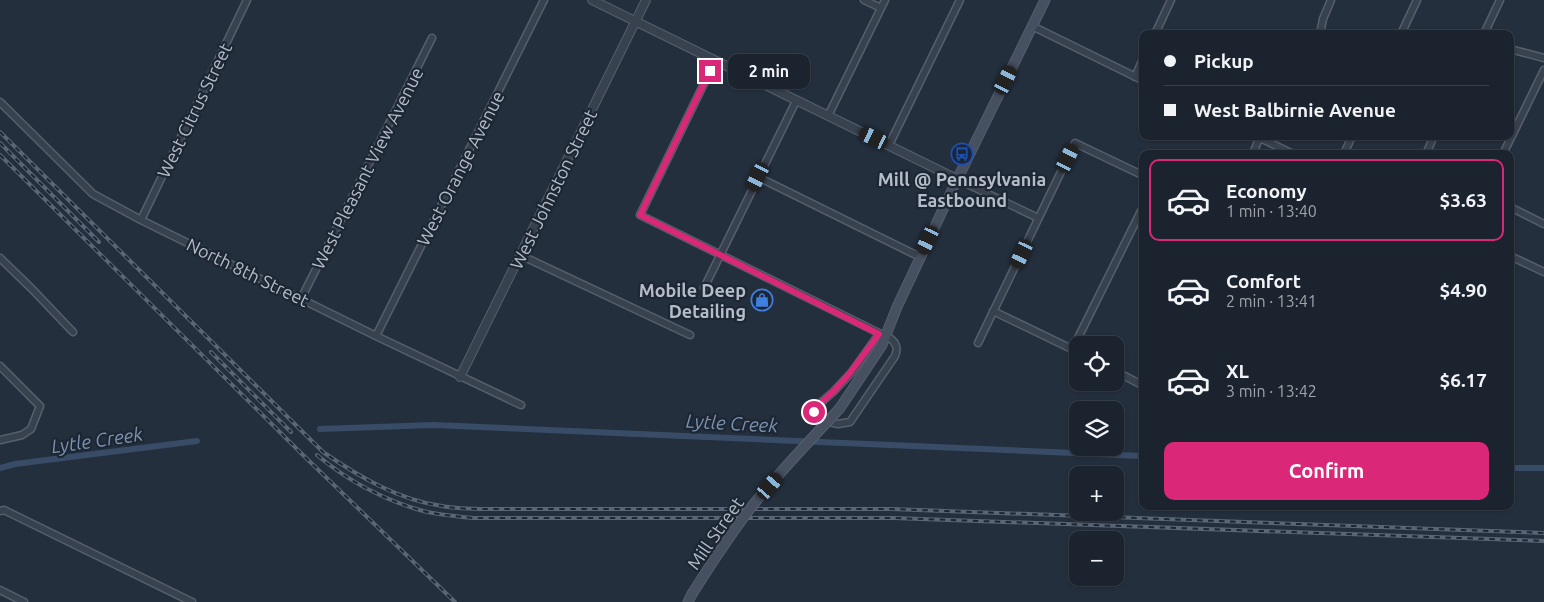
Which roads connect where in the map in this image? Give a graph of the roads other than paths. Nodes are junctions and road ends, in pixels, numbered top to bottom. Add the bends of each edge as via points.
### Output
1 (247, 0) edge
2 (544, 0) edge
3 (592, 0) edge
4 (646, 0) edge
5 (864, 0) edge
6 (885, 0) edge
7 (960, 0) edge
8 (1045, 0) edge
9 (1172, 0) edge
10 (1331, 0) edge
11 (1417, 0) edge
12 (1500, 0) edge
13 (881, 8) junction
14 (636, 21) junction
15 (1032, 26) junction
16 (1157, 30) edge
17 (1321, 30) edge
18 (1403, 30) edge
19 (1486, 30) edge
20 (432, 38) dead end
21 (1514, 50) edge
22 (1544, 58) edge
23 (715, 61) junction
24 (1139, 68) edge
25 (1544, 70) edge
26 (1135, 77) junction
27 (1139, 79) edge
28 (796, 100) junction
29 (0, 102) edge
30 (828, 116) junction
31 (1514, 131) edge
32 (1265, 140) edge
33 (889, 145) junction
34 (1285, 150) edge
35 (1139, 174) edge
36 (758, 177) junction
37 (957, 180) junction
38 (1514, 209) edge
39 (1139, 215) edge
40 (1038, 218) junction
41 (141, 220) junction
42 (1544, 224) edge
43 (520, 255) junction
44 (720, 255) junction
45 (920, 257) junction
46 (0, 258) edge
47 (1514, 258) edge
48 (1544, 272) edge
49 (704, 288) dead end
50 (302, 299) junction
51 (994, 311) junction
52 (73, 332) dead end
53 (690, 335) dead end
54 (882, 335) junction
55 (376, 336) junction
56 (1082, 336) edge
57 (978, 343) dead end
58 (1069, 348) edge
59 (0, 366) edge
60 (1124, 376) edge
61 (460, 377) junction
62 (1139, 383) edge
63 (521, 405) dead end
64 (0, 440) edge
65 (1, 510) edge
66 (0, 590) edge
67 (690, 598) edge
68 (24, 602) edge
69 (192, 602) edge

1 - 41 street, West Citrus Street
2 - 55 street, West Orange Avenue
3 - 14 street
4 - 14 street, West Johnston Street
5 - 13 street
6 - 13 street
7 - 33 street
8 - 15 main road, Mill Street
9 - 16 street
10 - 17 street
11 - 18 street
12 - 19 street
13 - 30 street
14 - 23 street
14 - 43 street, West Johnston Street
15 - 26 street
15 - 37 main road, Mill Street
20 - 50 street, West Pleasant View Avenue
21 - 22 street
23 - 28 street
23 - 44 street via 640,215
24 - 26 street
25 - 31 street
26 - 27 street
28 - 30 street
28 - 36 street
29 - 41 street, North 8th Street via 94,194
30 - 33 street
32 - 34 street
33 - 37 street
35 - 40 street via 1075,143
36 - 44 street
36 - 45 street
37 - 40 street
37 - 45 main road, Mill Street
38 - 42 street
39 - 56 street
40 - 51 street
41 - 50 street, North 8th Street
43 - 53 street
43 - 61 street, West Johnston Street
44 - 49 street
44 - 54 street
45 - 54 main road, Mill Street
46 - 52 street
47 - 48 street
50 - 55 street, North 8th Street
51 - 57 street
51 - 58 street
54 - 54 street via 894,341 896,352 850,422 838,424 817,419 815,408
54 - 67 main road, Mill Street, bridge via 882,344 840,408 747,513
55 - 61 street, North 8th Street
59 - 64 street via 40,406 31,429 22,435
60 - 62 street
61 - 63 street, North 8th Street
65 - 69 street
66 - 68 street

